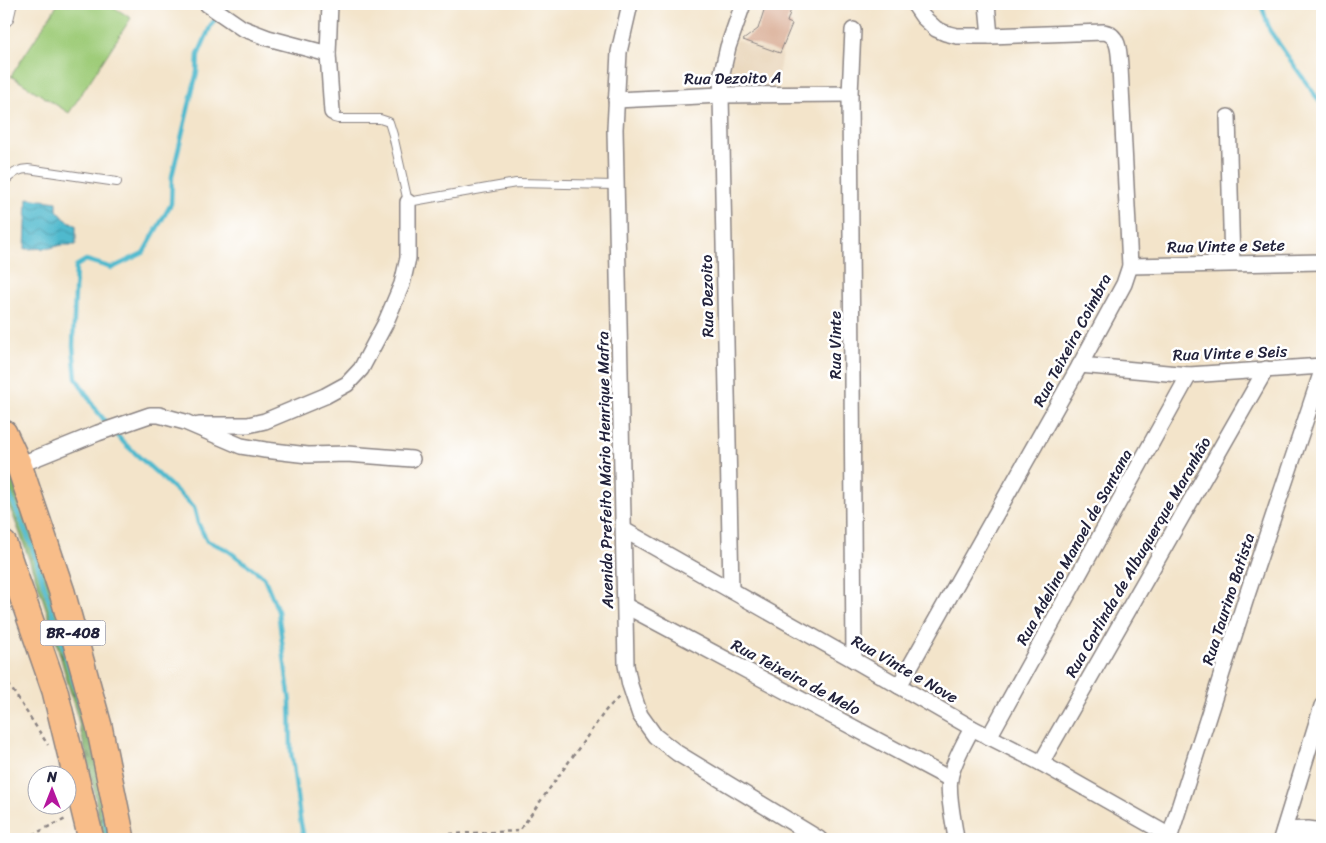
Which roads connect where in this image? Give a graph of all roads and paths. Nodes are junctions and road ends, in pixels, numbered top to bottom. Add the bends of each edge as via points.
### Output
1 (7, 4) edge
2 (330, 4) edge
3 (630, 4) edge
4 (743, 4) edge
5 (914, 4) edge
6 (987, 4) edge
7 (210, 6) edge
8 (4, 17) edge
9 (853, 30) dead end
10 (990, 36) junction
11 (328, 54) junction
12 (850, 94) junction
13 (721, 95) junction
14 (616, 100) junction
15 (332, 112) joint
16 (1228, 117) dead end
17 (4, 181) edge
18 (117, 182) dead end
19 (616, 185) junction
20 (408, 202) junction
21 (1322, 262) edge
22 (1232, 264) junction
23 (1130, 266) junction
24 (1080, 365) junction
25 (1322, 366) edge
26 (1266, 369) junction
27 (1322, 371) edge
28 (1190, 375) junction
29 (193, 425) junction
30 (4, 433) edge
31 (412, 459) dead end
32 (19, 465) junction
33 (624, 530) junction
34 (4, 544) edge
35 (731, 590) junction
36 (626, 606) junction
37 (854, 660) junction
38 (4, 677) edge
39 (630, 685) junction
40 (899, 686) junction
41 (1322, 706) edge
42 (972, 728) junction
43 (989, 737) junction
44 (69, 748) junction
45 (1041, 763) junction
46 (950, 779) junction
47 (85, 811) junction
48 (1312, 833) edge
49 (450, 834) dead end
50 (1282, 835) edge
51 (1169, 838) edge
52 (25, 839) edge
53 (91, 839) edge
54 (122, 839) edge
55 (819, 839) edge
56 (956, 839) edge

1 - 8 street
2 - 11 street
3 - 14 street, Avenida Prefeito Mário Henrique Mafra via 619,52
4 - 13 street, Rua Dezoito via 728,47
5 - 10 street, Rua Teixeira Coimbra via 936,29 945,33
6 - 10 street
7 - 11 street via 242,28
9 - 12 street, Rua Vinte
10 - 23 street, Rua Teixeira Coimbra via 1104,32 1115,38 1120,67
11 - 15 street
12 - 13 street, Rua Dezoito A
12 - 37 street, Rua Vinte
13 - 14 street, Rua Dezoito A
13 - 35 street, Rua Dezoito
14 - 19 street, Avenida Prefeito Mário Henrique Mafra
15 - 20 lane via 338,119 389,122
16 - 22 street
17 - 18 lane via 16,171 28,169
19 - 20 lane via 516,183
19 - 33 street, Avenida Prefeito Mário Henrique Mafra
20 - 29 street via 408,258 402,284 361,369 347,384 264,421 248,425
21 - 22 street, Rua Vinte e Sete
22 - 23 street, Rua Vinte e Sete
23 - 24 street, Rua Teixeira Coimbra via 1124,284
24 - 28 street, Rua Vinte e Seis
24 - 40 street, Rua Teixeira Coimbra
25 - 26 street, Rua Vinte e Seis
26 - 28 street, Rua Vinte e Seis
26 - 45 street, Rua Carlinda de Albuquerque Maranhão
27 - 51 street, Rua Taurino Batista
28 - 43 street, Rua Adelino Manoel de Santana
29 - 31 street via 241,446 265,450
29 - 32 street via 150,415
30 - 32 highway, BR-408
32 - 54 highway, BR-408 via 62,592 99,726
33 - 35 street, Rua Vinte e Nove
33 - 36 street, Avenida Prefeito Mário Henrique Mafra
34 - 44 highway, BR-408 via 55,691
35 - 37 street, Rua Vinte e Nove
36 - 39 street, Avenida Prefeito Mário Henrique Mafra via 626,665
36 - 46 street, Rua Teixeira de Melo
37 - 40 street, Rua Vinte e Nove
38 - 44 path via 51,751
39 - 49 path via 606,710 519,832
39 - 55 street, Avenida Prefeito Mário Henrique Mafra via 640,715 655,736 677,754
40 - 42 street, Rua Vinte e Nove
41 - 50 street
42 - 43 street, Rua Vinte e Nove
42 - 46 street
43 - 45 street, Rua Vinte e Nove
44 - 47 highway, BR-408
45 - 51 street, Rua Vinte e Nove
46 - 56 street
47 - 52 path
47 - 53 highway, BR-408
48 - 50 street

